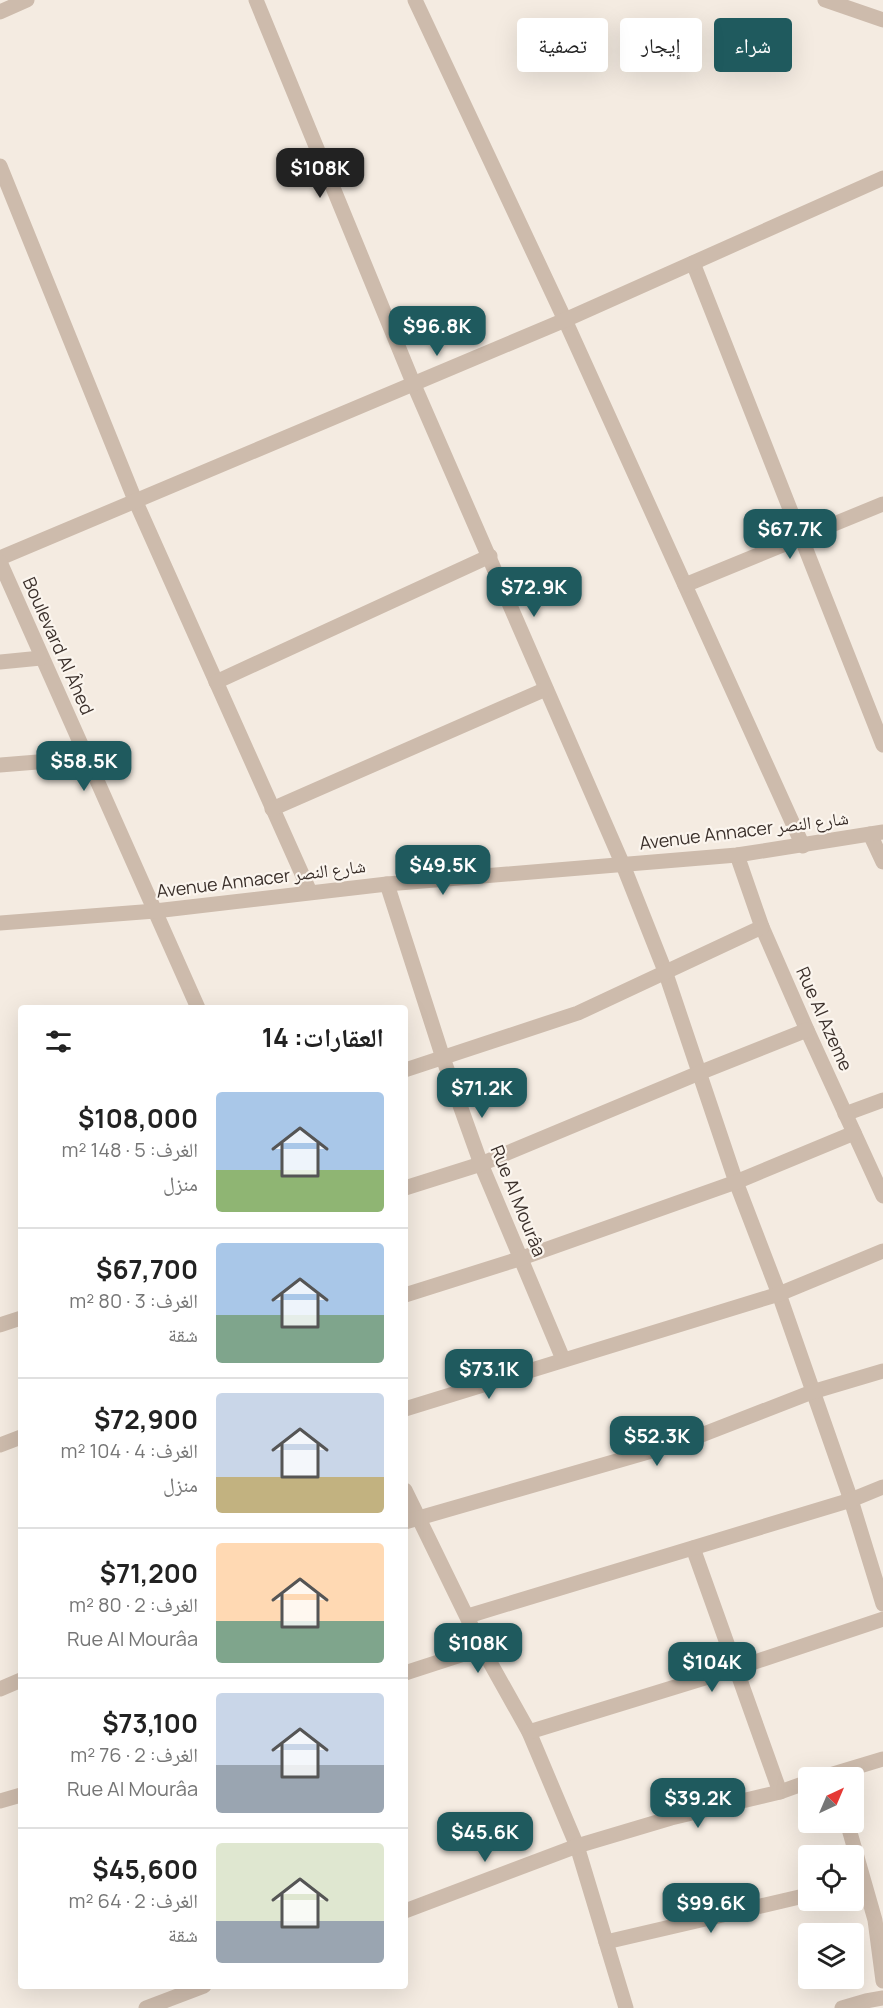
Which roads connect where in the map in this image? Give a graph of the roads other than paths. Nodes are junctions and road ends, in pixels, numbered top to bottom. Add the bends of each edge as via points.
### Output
1 (27, 0) edge
2 (256, 0) edge
3 (415, 0) edge
4 (825, 0) edge
5 (0, 12) edge
6 (883, 20) edge
7 (0, 166) edge
8 (883, 178) edge
9 (693, 263) junction
10 (565, 320) junction
11 (414, 385) junction
12 (135, 500) junction
13 (883, 504) edge
14 (801, 537) junction
15 (490, 556) junction
16 (0, 558) edge
17 (0, 562) edge
18 (685, 585) junction
19 (41, 658) junction
20 (0, 662) edge
21 (216, 682) junction
22 (546, 689) junction
23 (883, 745) edge
24 (87, 758) junction
25 (0, 765) edge
26 (272, 809) junction
27 (877, 833) edge
28 (803, 846) junction
29 (737, 855) junction
30 (883, 862) edge
31 (623, 865) junction
32 (387, 884) junction
33 (310, 892) junction
34 (155, 911) junction
35 (0, 923) edge
36 (762, 927) junction
37 (665, 971) junction
38 (197, 1005) edge
39 (807, 1030) junction
40 (443, 1058) junction
41 (408, 1069) edge
42 (699, 1073) junction
43 (883, 1100) edge
44 (845, 1114) junction
45 (854, 1133) junction
46 (481, 1164) junction
47 (736, 1182) junction
48 (408, 1187) edge
49 (883, 1196) edge
50 (883, 1251) edge
51 (519, 1259) junction
52 (408, 1294) edge
53 (779, 1294) junction
54 (18, 1319) edge
55 (0, 1325) edge
56 (563, 1359) junction
57 (883, 1371) edge
58 (812, 1392) junction
59 (408, 1407) edge
60 (18, 1438) edge
61 (0, 1445) edge
62 (883, 1487) edge
63 (851, 1500) junction
64 (408, 1505) edge
65 (411, 1520) edge
66 (693, 1548) junction
67 (883, 1604) edge
68 (468, 1616) junction
69 (883, 1619) edge
70 (482, 1648) junction
71 (737, 1668) junction
72 (408, 1672) edge
73 (18, 1681) edge
74 (0, 1689) edge
75 (530, 1732) junction
76 (883, 1759) edge
77 (857, 1767) edge
78 (798, 1786) edge
79 (780, 1792) junction
80 (18, 1796) edge
81 (0, 1801) edge
82 (577, 1846) junction
83 (864, 1895) edge
84 (798, 1897) edge
85 (408, 1910) edge
86 (606, 1942) junction
87 (883, 1981) edge
88 (196, 1989) edge
89 (883, 1998) edge
90 (146, 2008) edge
91 (626, 2008) edge
92 (842, 2008) edge

1 - 5 street
2 - 11 street
3 - 10 street
4 - 6 street
7 - 12 street
8 - 9 street
9 - 10 street
9 - 14 street
10 - 11 street
10 - 18 street
11 - 12 street
11 - 15 street
12 - 16 street
12 - 21 street
13 - 14 street
14 - 18 street
14 - 23 street
15 - 21 street
15 - 22 street
17 - 19 street, Boulevard Al Âhed
18 - 28 street
19 - 20 street
19 - 24 street, Boulevard Al Âhed
21 - 26 street
22 - 26 street
22 - 31 street
24 - 25 street
24 - 34 street, Boulevard Al Âhed
26 - 33 street
27 - 28 street, Avenue Annacer شارع النصر
27 - 30 street
28 - 29 street, Avenue Annacer شارع النصر
29 - 31 street, Avenue Annacer شارع النصر
29 - 36 street, Rue Al Azeme
31 - 32 street, Avenue Annacer شارع النصر
31 - 37 street
32 - 33 street, Avenue Annacer شارع النصر
32 - 40 street, Rue Al Mourâa
33 - 34 street, Avenue Annacer شارع النصر
34 - 35 street, Avenue Annacer شارع النصر
34 - 38 street, Boulevard Al Âhed
36 - 37 street
36 - 39 street, Rue Al Azeme
37 - 40 street via 578,1012
37 - 42 street
39 - 42 street
39 - 44 street, Rue Al Azeme
40 - 41 street
40 - 46 street, Rue Al Mourâa
42 - 46 street
42 - 47 street
43 - 44 street
44 - 45 street, Rue Al Azeme
45 - 47 street
45 - 49 street, Rue Al Azeme
46 - 48 street
46 - 51 street, Rue Al Mourâa
47 - 51 street
47 - 53 street
50 - 53 street
51 - 52 street
51 - 56 street, Rue Al Mourâa
53 - 56 street
53 - 58 street
54 - 55 street
56 - 59 street
57 - 58 street
58 - 63 street
58 - 65 street via 648,1452
60 - 61 street
62 - 63 street
63 - 66 street
63 - 67 street
64 - 65 street
65 - 68 street
66 - 68 street
66 - 71 street
68 - 70 street
69 - 71 street
70 - 72 street
70 - 75 street
71 - 75 street
71 - 79 street
73 - 74 street
75 - 82 street
76 - 77 street
78 - 79 street
79 - 82 street
80 - 81 street
82 - 85 street
82 - 86 street
83 - 87 street via 875,1920
84 - 86 street
86 - 91 street
88 - 90 street
89 - 92 street

